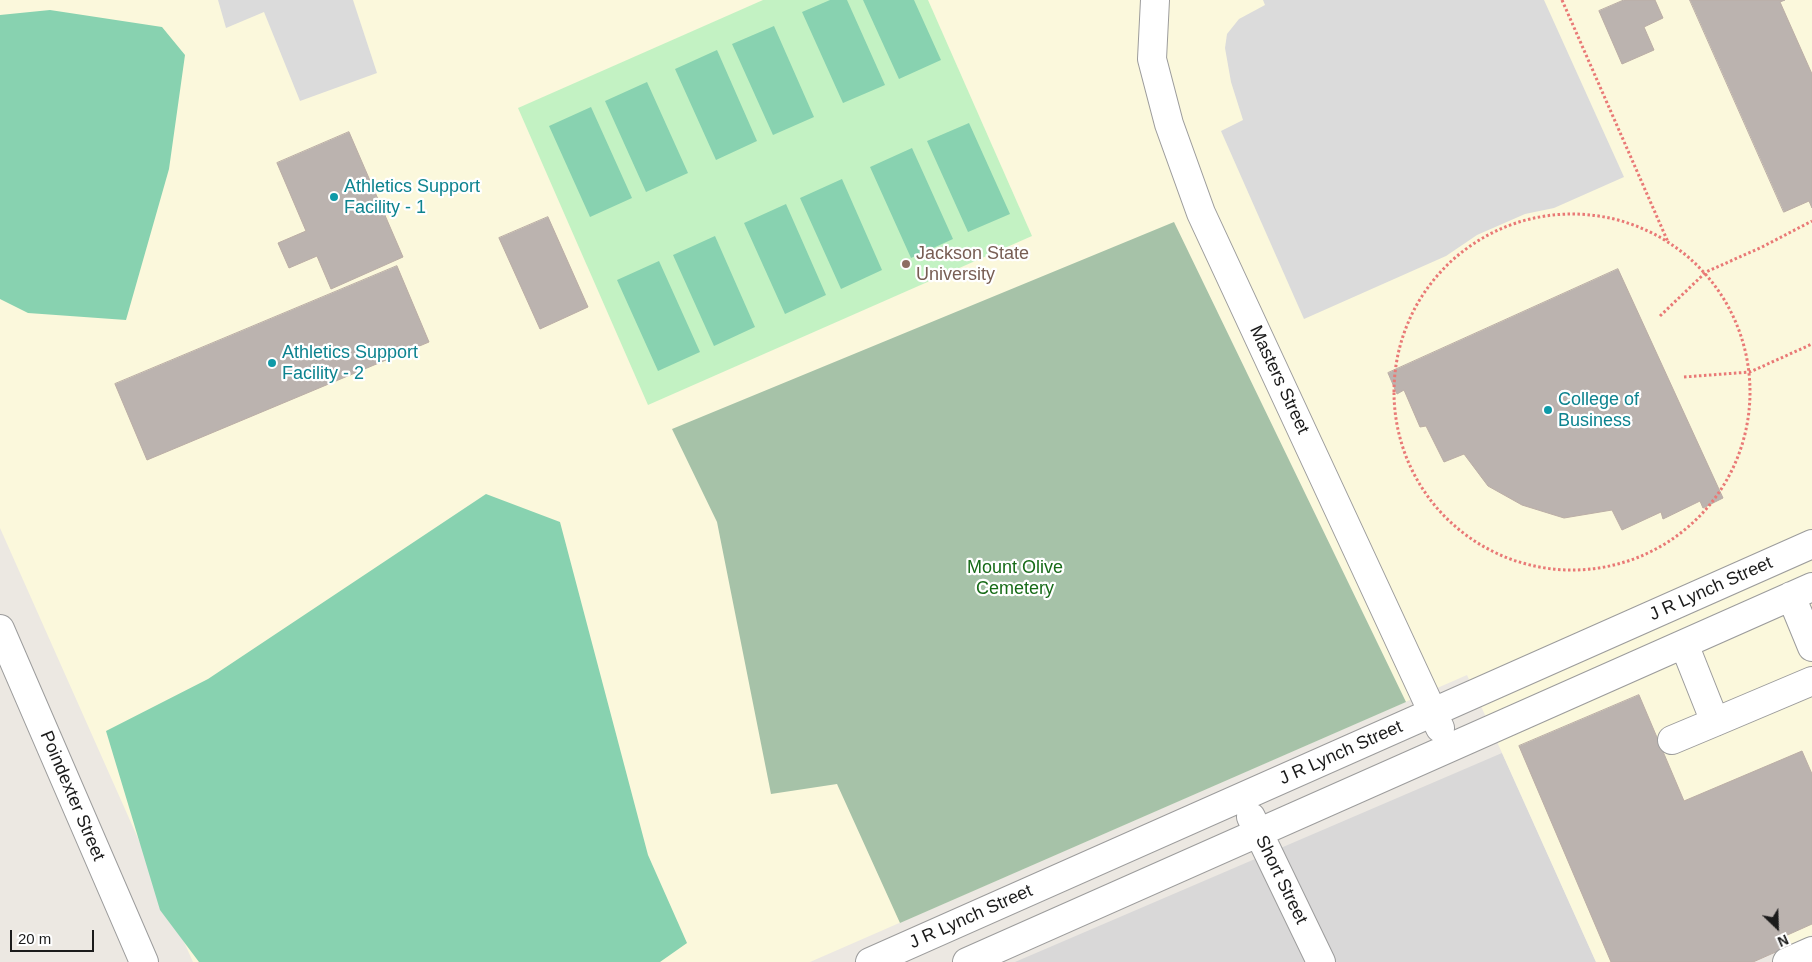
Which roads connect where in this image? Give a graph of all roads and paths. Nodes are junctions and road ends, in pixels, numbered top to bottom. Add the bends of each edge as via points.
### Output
1 (1155, 0) edge
2 (1562, 0) edge
3 (1812, 221) edge
4 (1668, 242) junction
5 (1706, 272) junction
6 (1660, 316) dead end
7 (1812, 344) edge
8 (1750, 372) junction
9 (1684, 377) dead end
10 (1812, 544) edge
11 (1802, 591) edge
12 (0, 629) edge
13 (1684, 644) junction
14 (1812, 647) edge
15 (1812, 681) edge
16 (1432, 713) junction
17 (1715, 722) junction
18 (1672, 740) dead end
19 (1448, 748) junction
20 (1242, 797) junction
21 (1258, 833) junction
22 (1812, 951) edge
23 (144, 962) edge
24 (870, 962) edge
25 (967, 962) edge
26 (1321, 962) edge
27 (1786, 962) edge

1 - 16 street, Masters Street via 1152,59 1169,124 1201,213
2 - 4 path
3 - 5 path via 1762,248
4 - 5 path
4 - 8 path via 1628,222 1603,216 1546,216 1518,222 1491,233 1444,268 1426,290 1401,341 1393,396 1402,450 1428,499 1468,538 1517,562 1544,569 1571,570 1626,562 1675,538 1714,501 1740,453 1748,427
5 - 6 path
5 - 8 path via 1735,317 1745,344
7 - 8 path
8 - 9 path
10 - 16 street, J R Lynch Street
11 - 13 street
11 - 14 street
12 - 23 street, Poindexter Street
13 - 17 street
13 - 19 street
15 - 17 street
16 - 19 street, Masters Street
16 - 20 street, J R Lynch Street
17 - 18 street
19 - 21 street
20 - 21 street, Short Street
20 - 24 street, J R Lynch Street
21 - 25 street
21 - 26 street, Short Street
22 - 27 street

